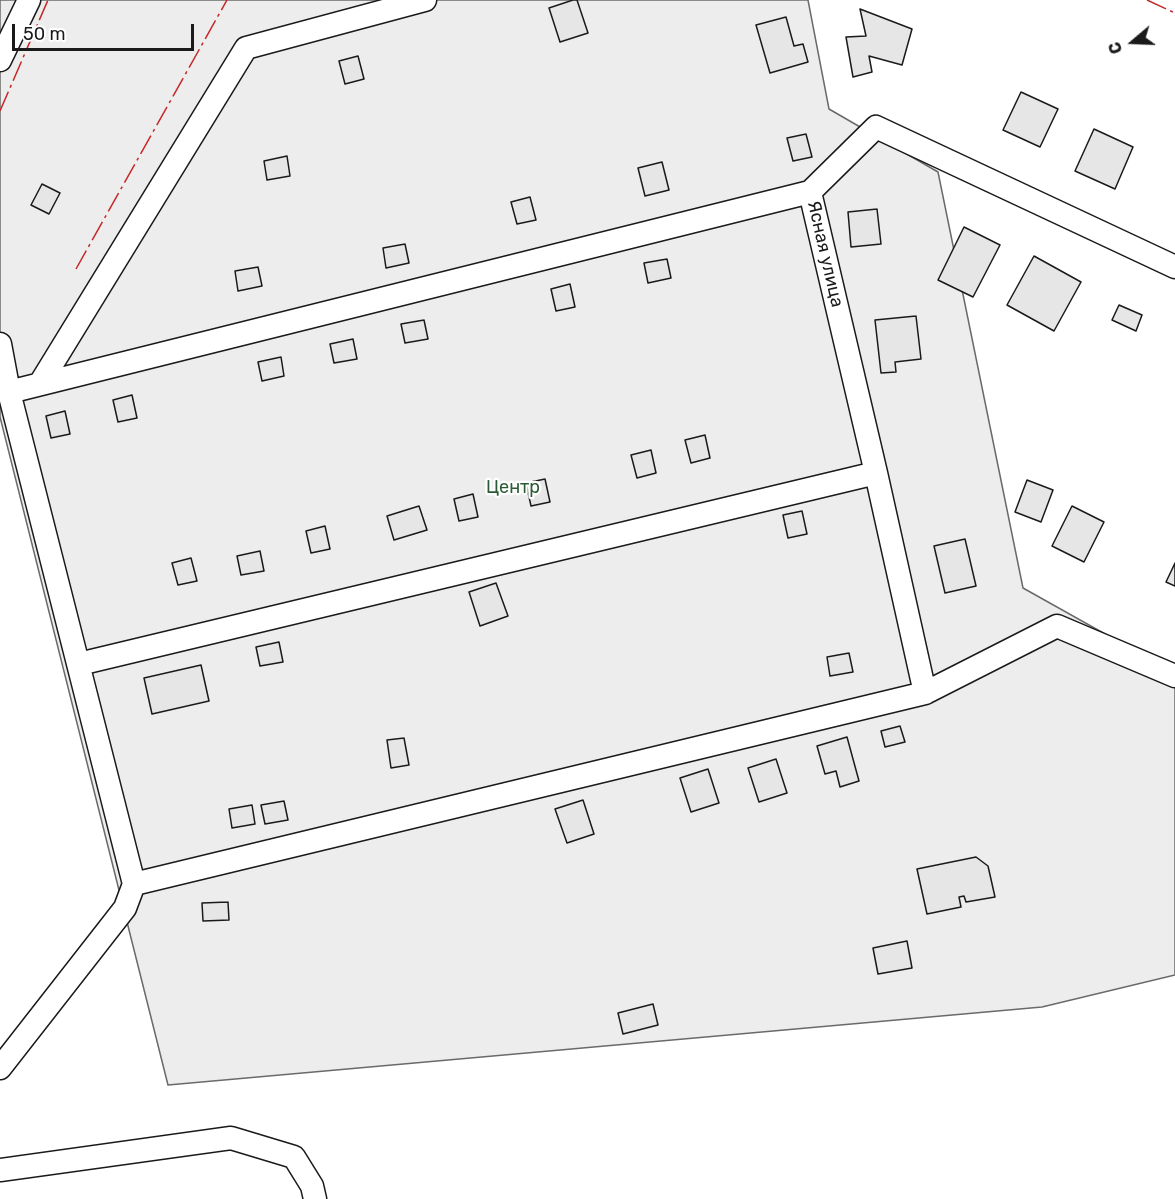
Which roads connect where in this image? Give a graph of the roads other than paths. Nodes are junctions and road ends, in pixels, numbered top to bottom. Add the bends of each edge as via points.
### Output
1 (29, 0) edge
2 (424, 0) edge
3 (0, 60) edge
4 (810, 192) junction
5 (1175, 267) edge
6 (0, 344) edge
7 (41, 382) junction
8 (9, 392) junction
9 (876, 473) junction
10 (80, 664) junction
11 (1175, 676) edge
12 (925, 693) junction
13 (134, 884) junction
14 (0, 1068) edge
15 (0, 1170) edge
16 (315, 1199) edge

1 - 3 street
2 - 7 street via 246,48
4 - 5 street, Ясная улица via 876,127
4 - 7 street
4 - 9 street, Ясная улица
6 - 8 street
7 - 8 street
8 - 10 street
9 - 10 street
9 - 12 street, Ясная улица
10 - 13 street
11 - 12 street via 1057,626
12 - 13 street
13 - 14 street via 125,908
15 - 16 street via 231,1138 294,1157 312,1186

